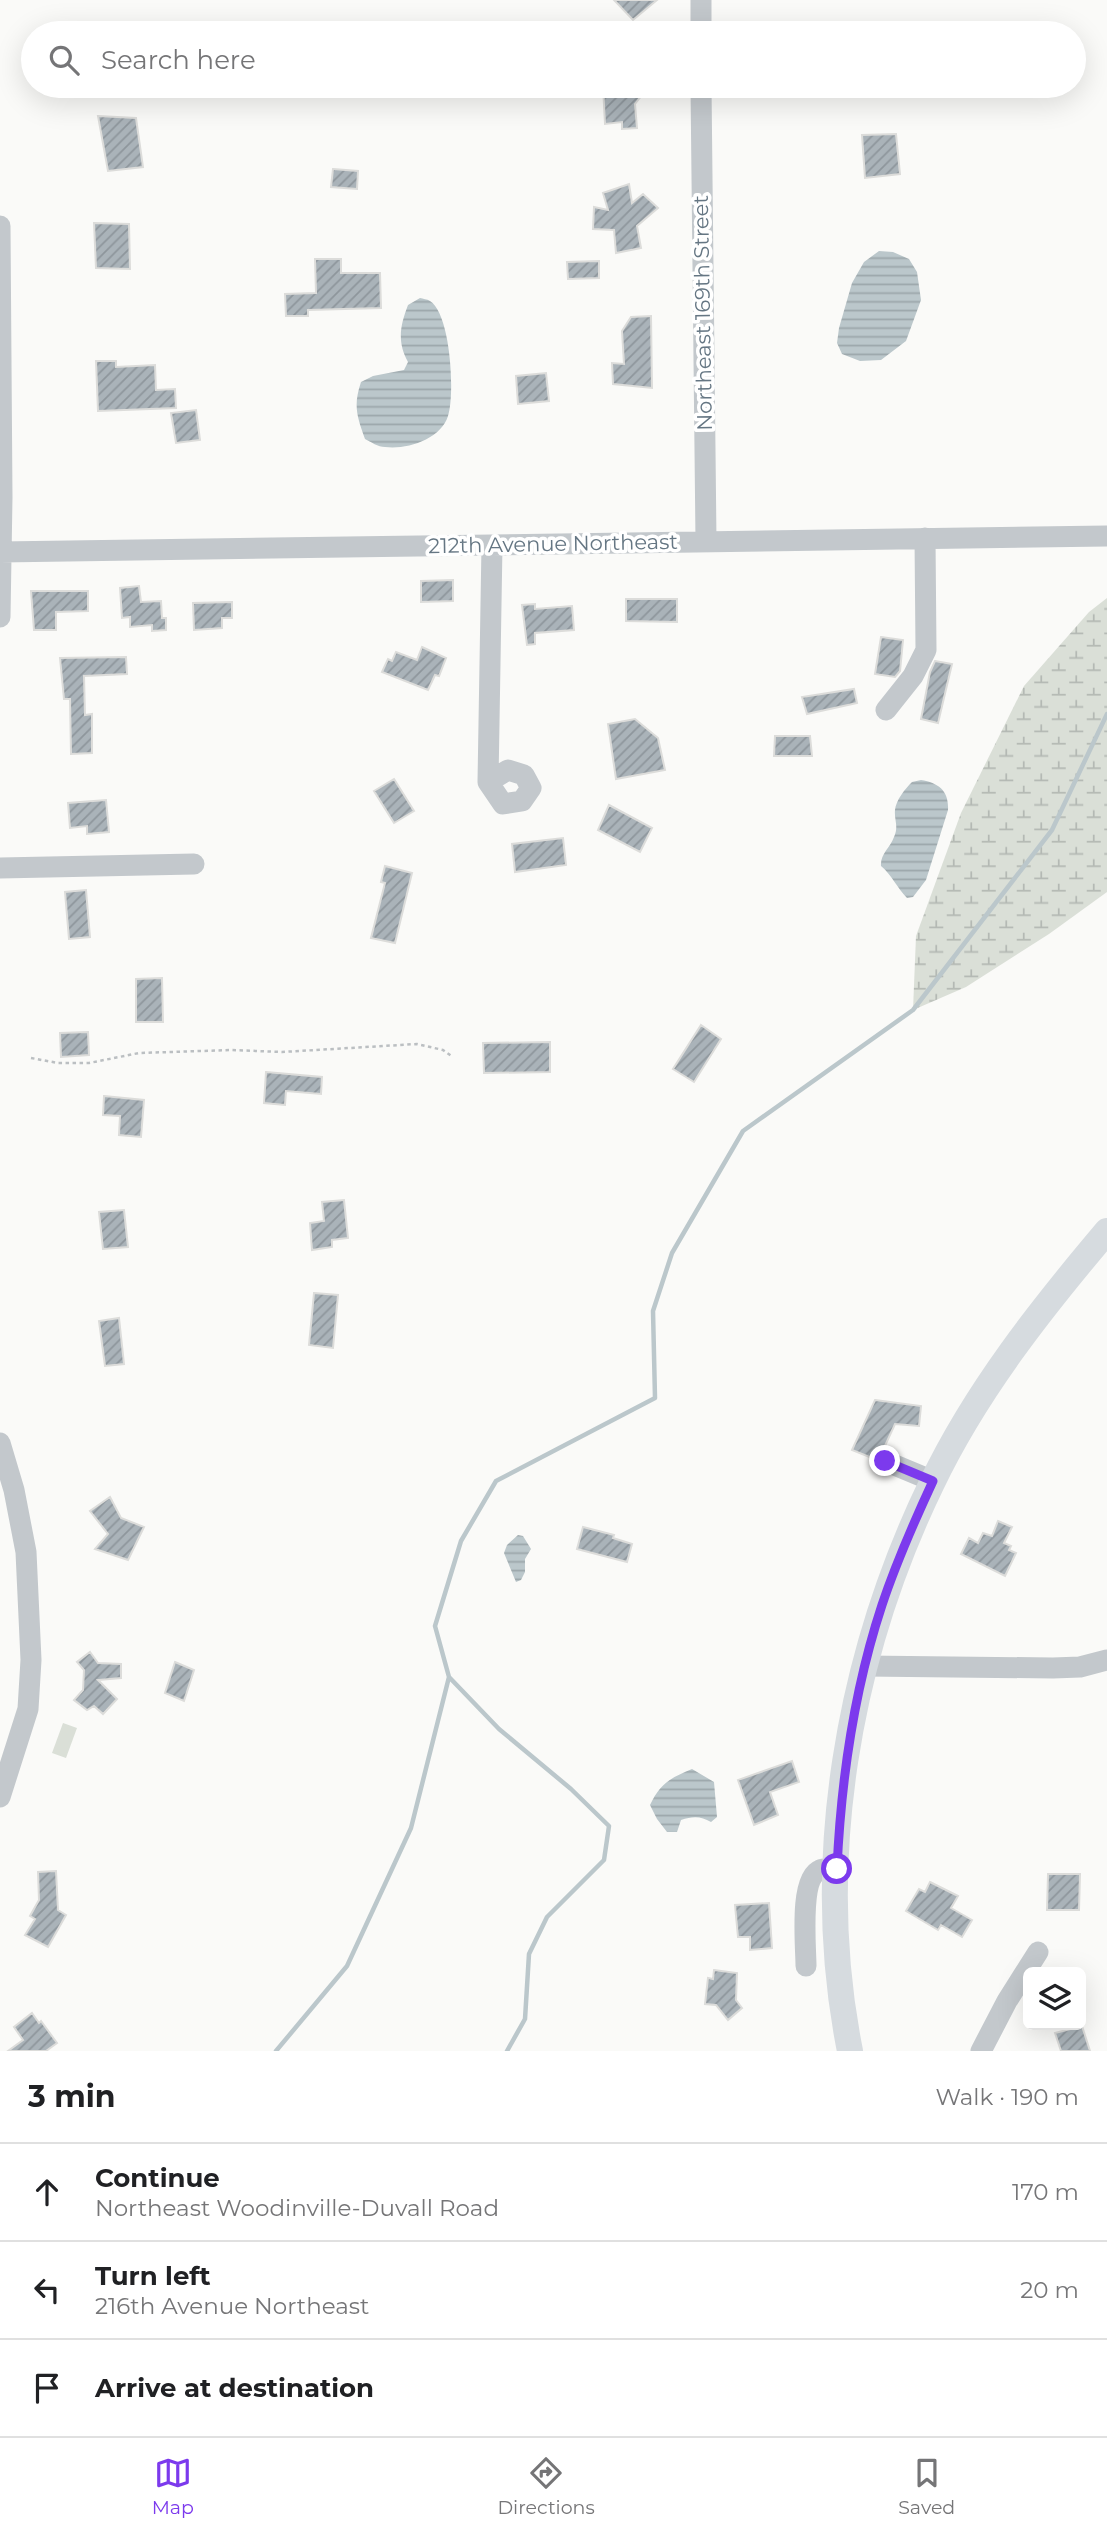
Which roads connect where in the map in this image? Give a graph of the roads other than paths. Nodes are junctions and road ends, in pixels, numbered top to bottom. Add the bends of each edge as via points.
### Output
1 (701, 0) edge
2 (701, 21) edge
3 (701, 98) edge
4 (0, 226) edge
5 (1107, 536) edge
6 (925, 538) junction
7 (706, 541) junction
8 (492, 545) junction
9 (0, 552) edge
10 (0, 617) edge
11 (886, 709) dead end
12 (488, 782) dead end
13 (194, 864) dead end
14 (0, 868) edge
15 (1107, 1231) edge
16 (0, 1443) edge
17 (885, 1461) dead end
18 (933, 1481) junction
19 (1107, 1660) edge
20 (865, 1666) junction
21 (0, 1797) edge
22 (837, 1869) junction
23 (1038, 1952) dead end
24 (806, 1966) dead end
25 (850, 2051) edge
26 (981, 2051) edge

1 - 2 street
3 - 7 street, Northeast 169th Street
4 - 9 street
5 - 6 street, 212th Avenue Northeast
6 - 7 street, 212th Avenue Northeast
6 - 11 street via 926,650 913,676
7 - 8 street, 212th Avenue Northeast
8 - 9 street, 212th Avenue Northeast
8 - 12 street
9 - 10 street
13 - 14 street
15 - 18 main road via 1011,1351
16 - 21 street via 26,1552 31,1660 28,1709
17 - 18 street
18 - 20 main road via 893,1573
19 - 20 street via 1053,1668
20 - 22 main road via 848,1750
22 - 24 street via 820,1870 812,1877 807,1894
22 - 25 main road via 842,1990
23 - 26 street

